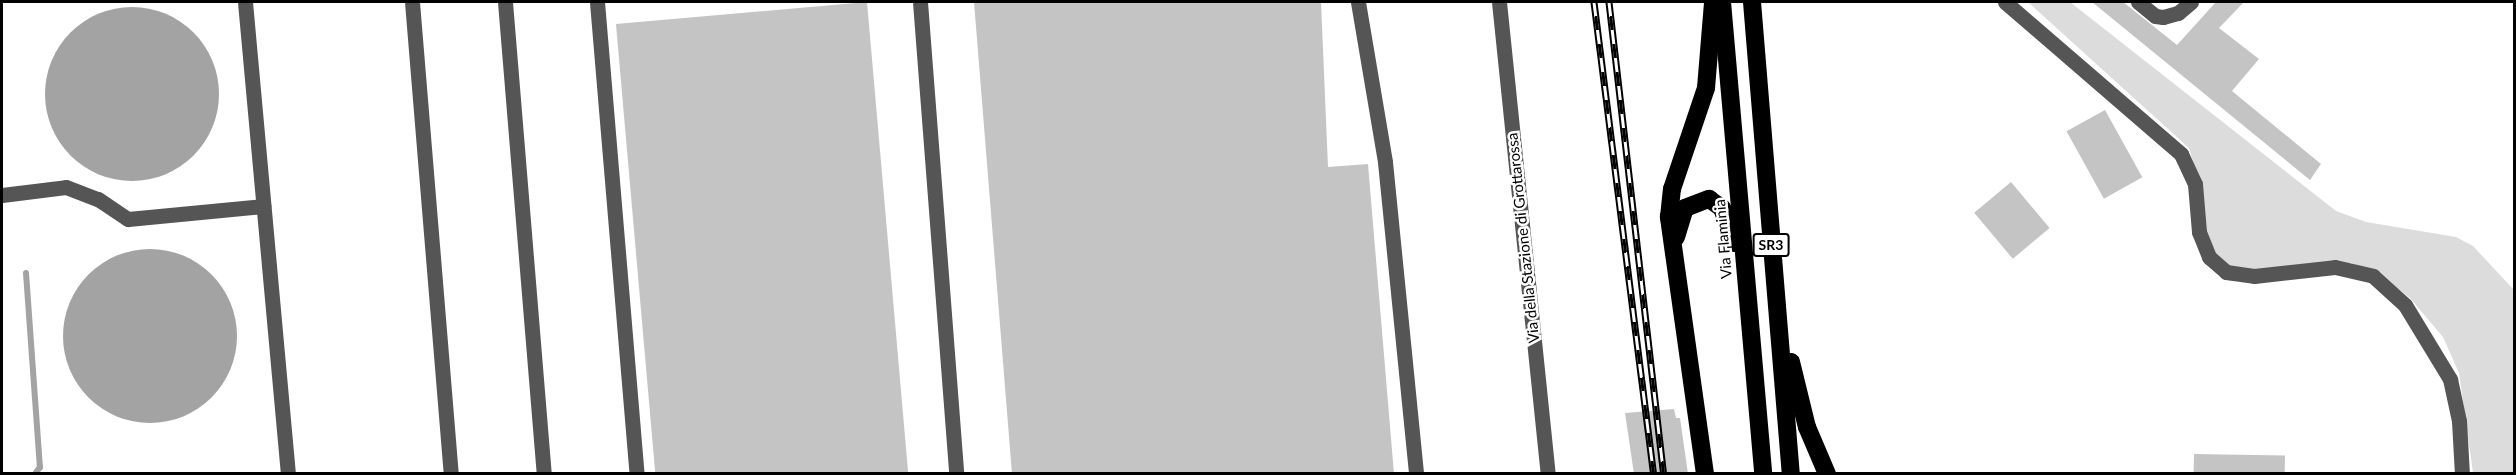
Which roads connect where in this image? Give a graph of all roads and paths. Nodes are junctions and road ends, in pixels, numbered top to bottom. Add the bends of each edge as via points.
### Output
1 (245, 2) edge
2 (412, 2) edge
3 (505, 2) edge
4 (597, 2) edge
5 (920, 2) edge
6 (1358, 2) edge
7 (1499, 2) edge
8 (1713, 2) edge
9 (1722, 2) edge
10 (2005, 2) edge
11 (2138, 2) edge
12 (2191, 2) edge
13 (1755, 7) edge
14 (2, 195) edge
15 (263, 206) junction
16 (1674, 254) junction
17 (1744, 276) junction
18 (1774, 290) junction
19 (288, 474) edge
20 (451, 474) edge
21 (544, 474) edge
22 (637, 474) edge
23 (956, 474) edge
24 (1416, 474) edge
25 (1548, 474) edge
26 (1705, 474) edge
27 (1763, 474) edge
28 (1791, 474) edge
29 (1827, 474) edge
30 (2462, 474) edge

1 - 15 street
2 - 20 street
3 - 21 street
4 - 22 street
5 - 23 street
6 - 24 street via 1385,162
7 - 25 street, Via della Stazione di Grottarossa
8 - 16 highway via 1706,88 1670,197
9 - 17 highway, Via Flaminia / SR3
10 - 30 street via 2181,154 2195,184 2199,232 2209,257 2226,272 2254,276 2335,267 2373,276 2405,305 2450,379 2459,421
11 - 12 street via 2155,16 2163,17 2178,13
13 - 18 highway, SR3
14 - 15 street via 66,187 98,199 128,219
15 - 19 street
16 - 17 highway via 1682,212 1690,203 1708,200 1722,208
16 - 26 highway
17 - 27 highway, Via Flaminia / SR3
18 - 28 highway, SR3
18 - 29 highway via 1807,427

